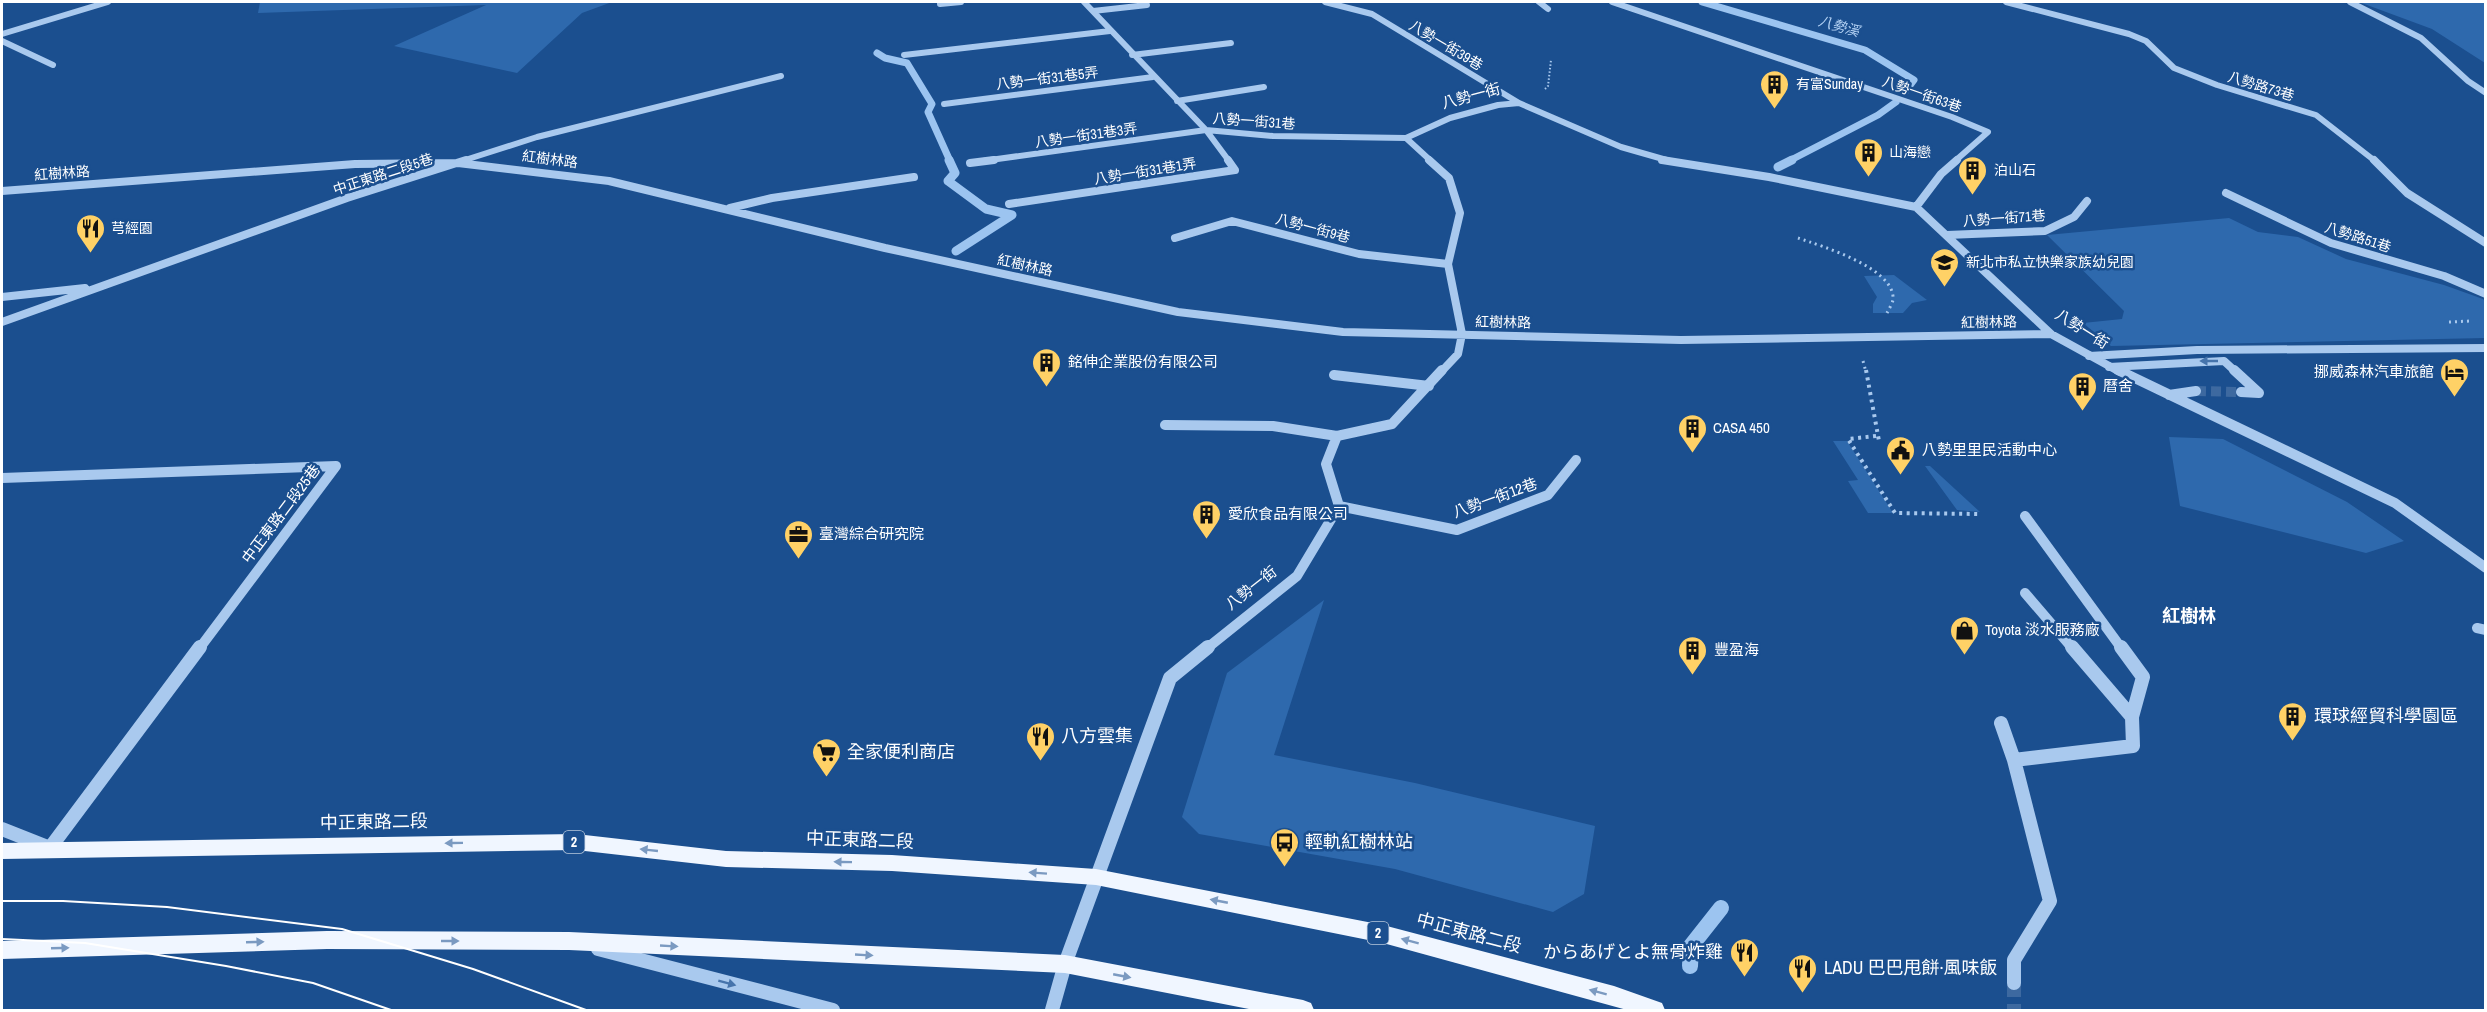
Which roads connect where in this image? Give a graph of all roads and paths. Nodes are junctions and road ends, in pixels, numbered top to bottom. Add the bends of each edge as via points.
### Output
1 (108, 2) edge
2 (961, 2) edge
3 (1084, 2) edge
4 (1325, 2) edge
5 (1539, 2) edge
6 (1612, 2) edge
7 (2006, 2) edge
8 (2350, 2) edge
9 (940, 4) dead end
10 (1147, 5) dead end
11 (1548, 9) dead end
12 (1093, 11) junction
13 (1110, 31) junction
14 (2, 34) edge
15 (2, 41) edge
16 (1231, 43) dead end
17 (904, 55) dead end
18 (1132, 55) junction
19 (53, 64) dead end
20 (781, 76) dead end
21 (1154, 77) junction
22 (1264, 87) dead end
23 (2486, 93) edge
24 (1177, 101) junction
25 (1519, 103) junction
26 (944, 104) dead end
27 (1206, 130) junction
28 (1406, 138) junction
29 (458, 163) junction
30 (970, 163) dead end
31 (914, 177) dead end
32 (2, 191) edge
33 (2226, 193) dead end
34 (2087, 201) dead end
35 (1009, 204) dead end
36 (1916, 207) junction
37 (727, 209) junction
38 (1947, 235) junction
39 (1175, 238) dead end
40 (1798, 238) dead end
41 (2486, 243) edge
42 (1448, 264) junction
43 (103, 286) junction
44 (2486, 294) edge
45 (2, 297) edge
46 (1887, 313) dead end
47 (2, 322) edge
48 (1462, 334) junction
49 (2051, 334) junction
50 (1854, 338) junction
51 (2486, 348) edge
52 (2089, 356) junction
53 (2109, 366) junction
54 (1334, 375) dead end
55 (1429, 386) junction
56 (2196, 392) tunnel mouth
57 (2241, 392) tunnel mouth
58 (2169, 395) junction
59 (1165, 425) dead end
60 (1336, 436) junction
61 (1876, 436) junction
62 (1879, 441) dead end
63 (1576, 460) dead end
64 (2, 478) edge
65 (1339, 506) junction
66 (1980, 514) dead end
67 (2025, 516) dead end
68 (2486, 568) edge
69 (2025, 593) dead end
70 (2132, 717) junction
71 (2001, 723) dead end
72 (2014, 760) junction
73 (2, 829) edge
74 (50, 848) junction
75 (2, 851) edge
76 (1096, 877) junction
77 (569, 941) junction
78 (2, 950) edge
79 (1065, 964) junction
80 (2014, 983) tunnel mouth
81 (833, 1011) edge
82 (1052, 1011) edge
83 (1303, 1011) edge
84 (1654, 1011) edge

1 - 14 street
2 - 9 street
3 - 12 street, 八勢一街31巷
4 - 25 street, 八勢一街39巷 via 1372,14
5 - 11 street
6 - 36 street, 八勢一街63巷 via 1988,132 1941,174
7 - 41 street, 八勢路73巷 via 2129,34 2146,41 2174,68 2316,115 2384,167 2407,193
8 - 23 street via 2421,38
10 - 12 street
12 - 13 street, 八勢一街31巷
13 - 17 street
13 - 18 street, 八勢一街31巷
15 - 19 street
16 - 18 street
18 - 21 street, 八勢一街31巷
20 - 29 street, 中正東路二段5巷 via 537,137
21 - 24 street, 八勢一街31巷
21 - 26 street, 八勢一街31巷5弄
22 - 24 street
24 - 27 street, 八勢一街31巷
25 - 28 street, 八勢一街 via 1450,118
25 - 36 street, 八勢一街 via 1620,147 1663,160
27 - 28 street, 八勢一街31巷 via 1273,136
27 - 30 street, 八勢一街31巷3弄
27 - 35 street, 八勢一街31巷1弄 via 1235,170
28 - 42 street via 1449,178 1452,187 1460,213
29 - 32 street, 紅樹林路 via 355,164
29 - 37 street, 紅樹林路 via 609,180
29 - 43 street, 中正東路二段5巷 via 346,198
31 - 37 street via 772,198
33 - 44 street, 八勢路51巷 via 2308,235 2470,284
34 - 38 street, 八勢一街71巷 via 2074,218 2045,231
36 - 38 street, 八勢一街
37 - 48 street, 紅樹林路 via 1178,312 1343,332
38 - 49 street, 八勢一街
39 - 42 street, 八勢一街9巷 via 1232,221 1359,254
40 - 46 path via 1845,255 1879,276 1890,288 1893,300
42 - 48 street
43 - 45 street
43 - 47 street, 中正東路二段5巷
48 - 50 street, 紅樹林路
48 - 55 street via 1458,354
49 - 50 street, 紅樹林路
49 - 52 street, 八勢一街
50 - 61 path via 1872,394
51 - 52 street via 2197,350
52 - 53 street, 八勢一街
57 -> 53 street via 2259,393 2224,361
53 - 58 street, 八勢一街
54 - 55 street
55 - 60 street via 1392,424
56 - 58 street
58 - 68 street, 八勢一街 via 2395,503
59 - 60 street via 1273,426
60 - 65 street via 1326,464
61 - 62 path
61 - 66 path via 1848,439 1895,513
63 - 65 street, 八勢一街12巷 via 1548,495 1457,530
64 - 74 street, 中正東路二段25巷 via 336,466
65 - 76 street, 八勢一街 via 1297,576 1170,678
67 - 70 street via 2143,677
69 - 70 street
70 - 72 street via 2133,746
71 - 72 street
72 - 80 street via 2050,901 2014,960
73 - 74 street
74 - 75 main road, 2
76 -> 74 main road, 中正東路二段 / 2 via 892,863 726,859 576,842
76 - 79 street, 八勢一街
84 -> 76 main road, 中正東路二段 / 2 via 1614,996 1383,934
78 -> 77 main road via 327,940
77 -> 79 main road
77 -> 81 street
79 - 82 street, 八勢一街
79 -> 83 main road

